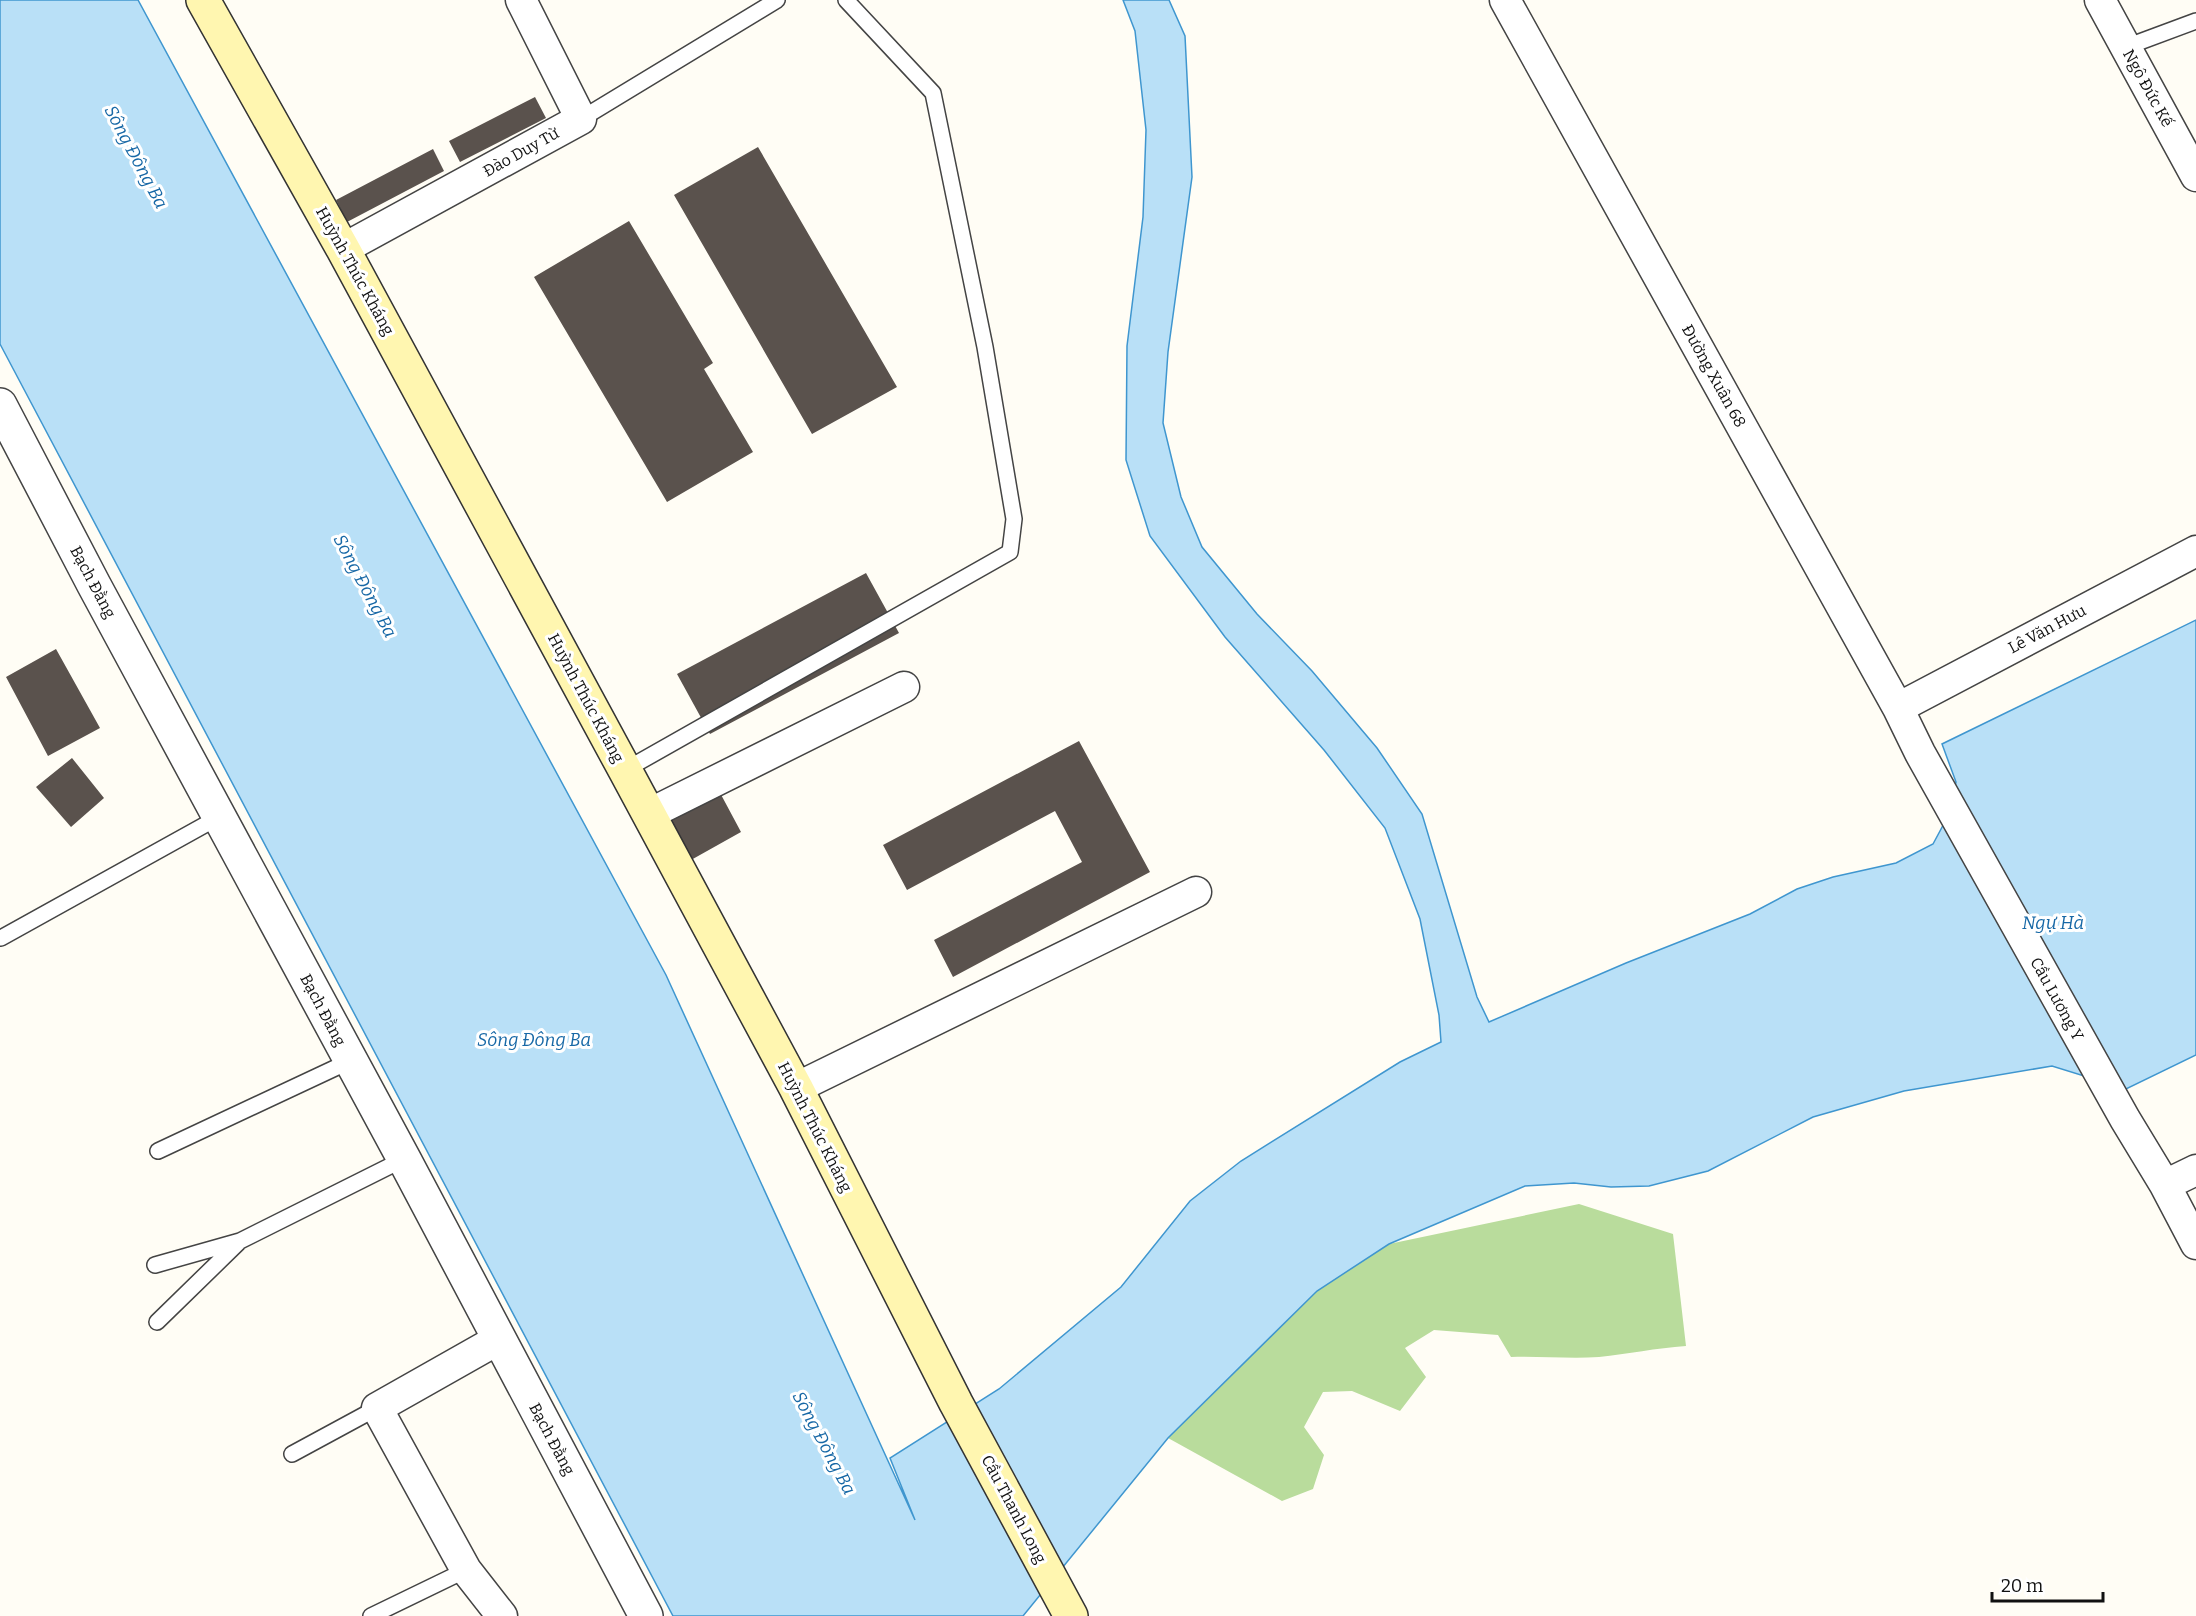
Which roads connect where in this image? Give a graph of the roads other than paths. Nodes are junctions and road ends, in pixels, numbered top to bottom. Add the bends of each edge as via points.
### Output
1 (203, 0) edge
2 (521, 0) edge
3 (777, 0) edge
4 (846, 0) edge
5 (1505, 0) edge
6 (2100, 0) edge
7 (2196, 21) edge
8 (2126, 47) junction
9 (581, 119) junction
10 (2196, 176) edge
11 (344, 249) junction
12 (0, 405) edge
13 (2196, 551) edge
14 (904, 687) dead end
15 (1898, 708) junction
16 (1920, 753) joint
17 (625, 770) junction
18 (649, 814) junction
19 (219, 817) junction
20 (1196, 892) dead end
21 (1, 938) edge
22 (350, 1061) junction
23 (796, 1088) junction
24 (158, 1151) dead end
25 (404, 1159) junction
26 (2196, 1170) edge
27 (2165, 1185) junction
28 (240, 1241) junction
29 (2196, 1244) edge
30 (154, 1265) dead end
31 (157, 1322) dead end
32 (499, 1339) junction
33 (956, 1403) joint
34 (377, 1408) junction
35 (292, 1454) dead end
36 (466, 1570) junction
37 (370, 1616) edge
38 (502, 1616) edge
39 (646, 1616) edge
40 (1071, 1616) edge

1 - 11 main road, Huỳnh Thúc Kháng
2 - 9 street
3 - 9 lane
4 - 17 lane via 933,93 985,347 1014,519 1010,552
5 - 15 street, Đường Xuân 68
6 - 8 street, Ngô Đức Kế
7 - 8 lane
8 - 10 street, Ngô Đức Kế
9 - 11 street, Đào Duy Từ
11 - 17 main road, Huỳnh Thúc Kháng
12 - 19 street, Bạch Đằng
13 - 15 street, Lê Văn Hưu
14 - 18 street
15 - 16 street, Đường Xuân 68
16 - 27 street, Cầu Lương Y
17 - 18 main road, Huỳnh Thúc Kháng
18 - 23 main road, Huỳnh Thúc Kháng
19 - 21 lane
19 - 22 street, Bạch Đằng
20 - 23 street
22 - 24 lane
22 - 25 street, Bạch Đằng
23 - 33 main road, Huỳnh Thúc Kháng
25 - 28 lane
25 - 32 street, Bạch Đằng
26 - 27 street
27 - 29 street
28 - 30 lane
28 - 31 lane
32 - 34 street
32 - 39 street, Bạch Đằng
33 - 40 main road, Cầu Thanh Long
34 - 35 lane
34 - 36 street
36 - 37 lane
36 - 38 street

